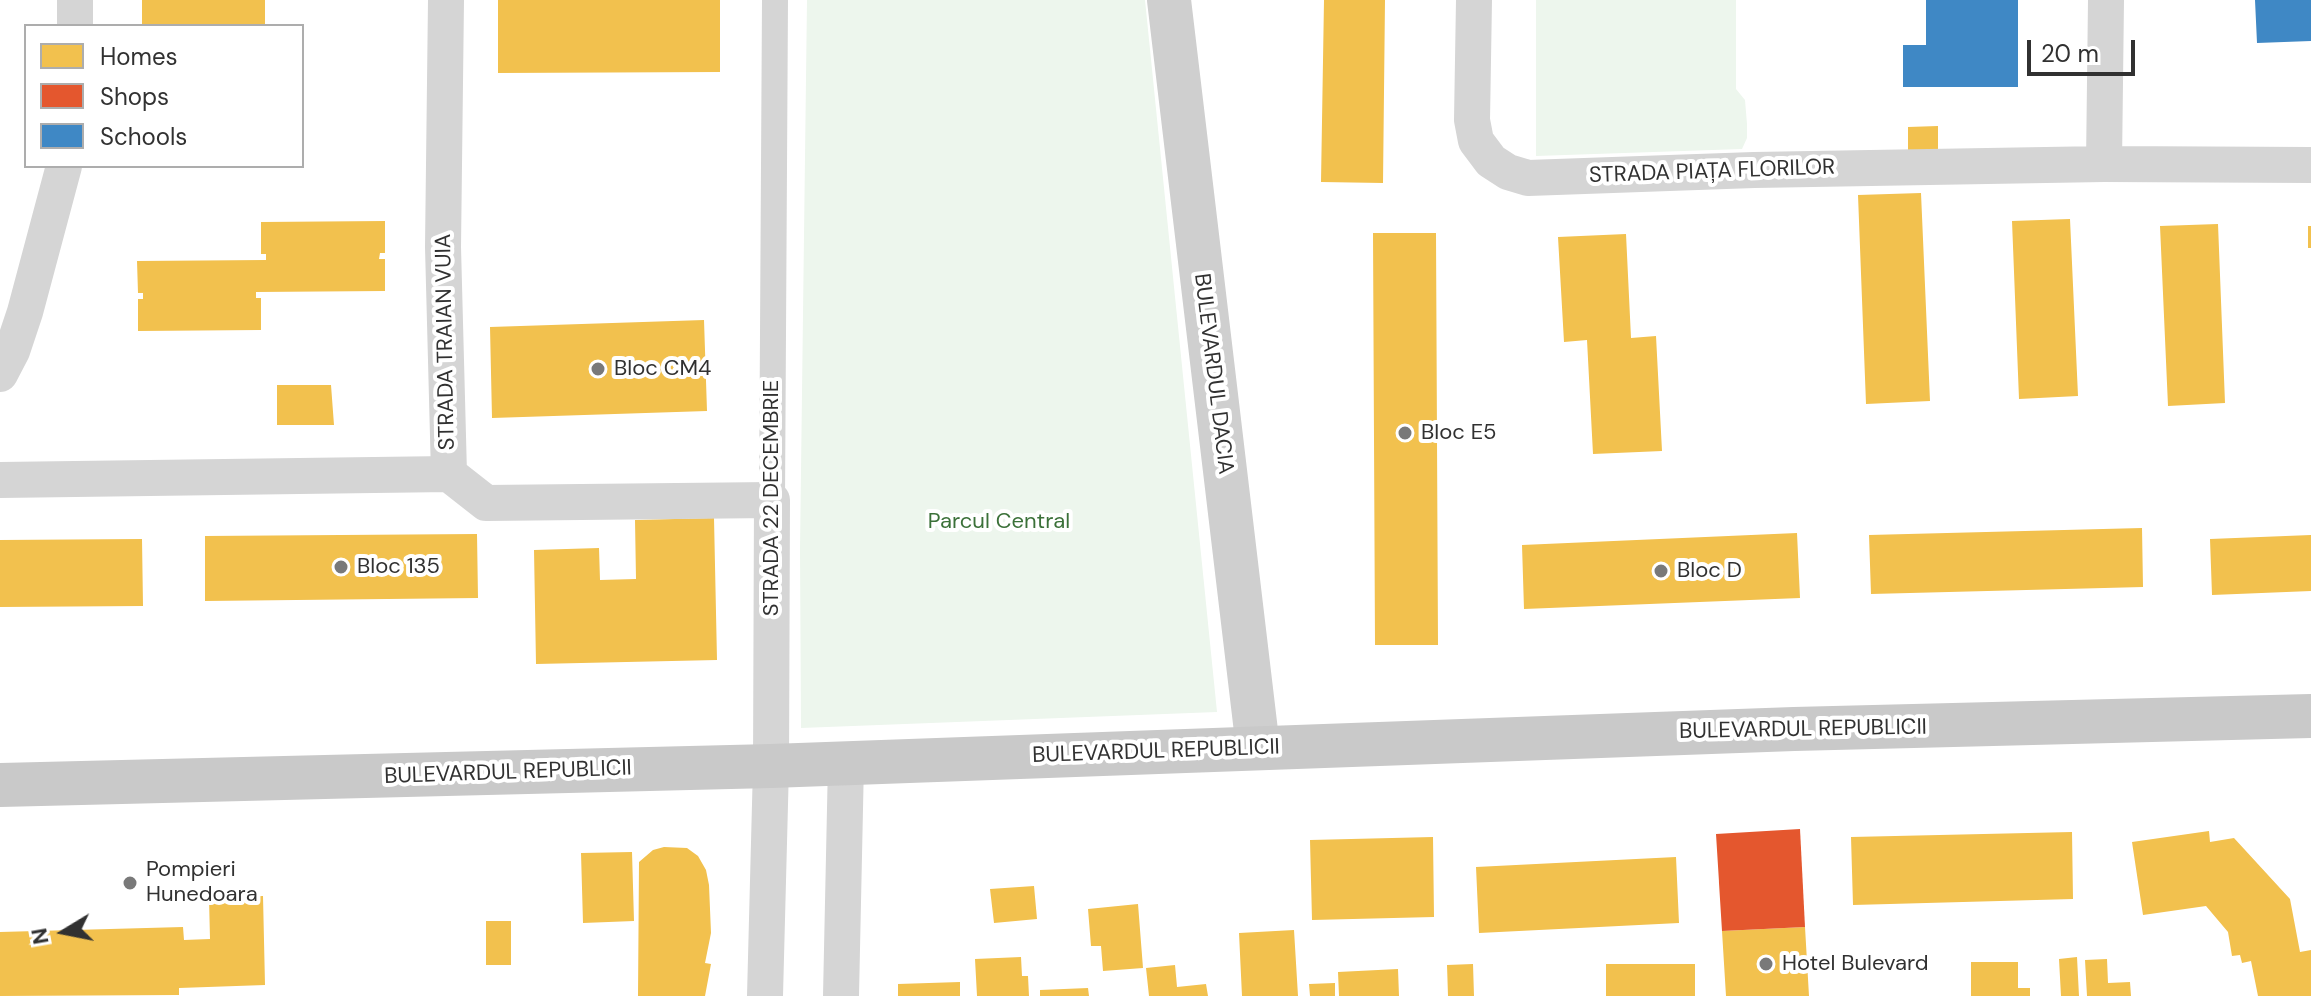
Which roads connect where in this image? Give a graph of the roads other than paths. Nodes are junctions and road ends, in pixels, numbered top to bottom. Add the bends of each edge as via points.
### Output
1 (75, 0) edge
2 (446, 0) edge
3 (775, 0) edge
4 (1169, 0) edge
5 (1474, 0) edge
6 (2106, 0) edge
7 (75, 24) edge
8 (2104, 164) junction
9 (2311, 165) edge
10 (63, 168) edge
11 (0, 374) edge
12 (449, 474) junction
13 (0, 480) edge
14 (772, 500) junction
15 (2311, 716) edge
16 (1258, 748) junction
17 (846, 762) junction
18 (771, 766) junction
19 (0, 785) edge
20 (765, 996) edge
21 (841, 996) edge

1 - 7 street
2 - 12 street, STRADA TRAIAN VUIA via 443,247
3 - 14 street, STRADA 22 DECEMBRIE
4 - 16 main road, BULEVARDUL DACIA
5 - 8 street, STRADA PIAȚA FLORILOR via 1476,141 1491,161 1528,178
6 - 8 street
8 - 9 street, STRADA PIAȚA FLORILOR
10 - 11 street via 25,312
12 - 13 street, STRADA TRAIAN VUIA
12 - 14 street via 486,503
14 - 18 street, STRADA 22 DECEMBRIE
15 - 16 main road, BULEVARDUL REPUBLICII
16 - 17 main road, BULEVARDUL REPUBLICII
17 - 18 main road, BULEVARDUL REPUBLICII
17 - 21 street
18 - 19 main road, BULEVARDUL REPUBLICII
18 - 20 street, STRADA 22 DECEMBRIE

